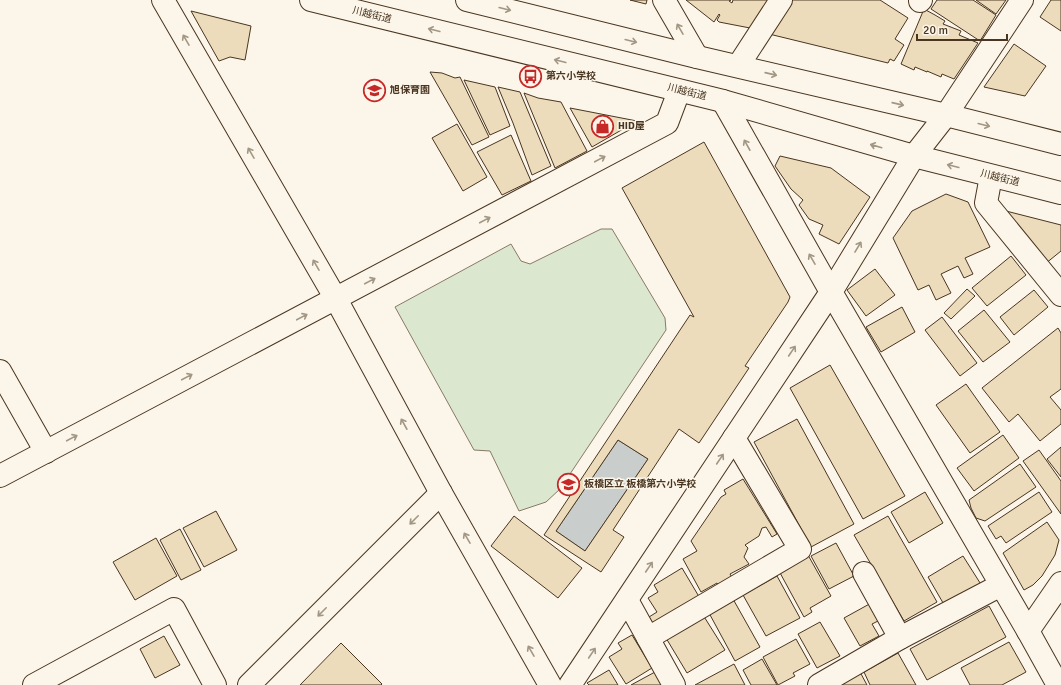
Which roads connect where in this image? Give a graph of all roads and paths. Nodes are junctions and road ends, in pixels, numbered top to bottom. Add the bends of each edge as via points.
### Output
1 (163, 0) edge
2 (311, 0) edge
3 (467, 0) edge
4 (664, 0) edge
5 (781, 0) edge
6 (1022, 0) edge
7 (697, 58) junction
8 (738, 66) junction
9 (679, 91) junction
10 (723, 101) junction
11 (946, 115) junction
12 (1061, 144) edge
13 (914, 156) junction
14 (991, 176) junction
15 (1061, 193) edge
16 (831, 292) junction
17 (1061, 295) edge
18 (336, 299) junction
19 (0, 371) edge
20 (734, 438) junction
21 (46, 452) junction
22 (0, 476) edge
23 (441, 493) junction
24 (864, 573) dead end
25 (1061, 583) edge
26 (1001, 585) junction
27 (627, 600) junction
28 (1028, 631) junction
29 (648, 638) junction
30 (900, 638) junction
31 (34, 685) edge
32 (215, 685) edge
33 (249, 685) edge
34 (550, 685) edge
35 (570, 685) edge
36 (674, 685) edge
37 (819, 685) edge
38 (1058, 685) edge

18 -> 1 main road
9 -> 2 main road, 川越街道
3 -> 7 main road
7 -> 4 main road
5 - 8 main road
6 - 11 main road
7 - 8 main road
8 -> 11 main road
9 - 10 main road, 川越街道
18 -> 9 main road via 667,123
13 -> 10 main road, 川越街道
16 -> 10 main road
11 -> 12 main road
11 - 13 main road
14 -> 13 main road, 川越街道
16 -> 13 main road
14 - 15 main road, 川越街道
14 - 17 main road via 986,203
20 -> 16 main road
16 - 26 main road
21 -> 18 main road
23 -> 18 main road
19 - 21 main road
27 -> 20 main road
20 - 29 main road via 800,549
21 - 22 main road
23 -> 33 main road
34 -> 23 main road
24 - 30 main road
25 - 28 main road
26 - 28 main road
26 - 30 main road
27 - 29 main road
35 -> 27 main road
28 - 38 main road
29 - 36 main road
30 - 37 main road
31 - 32 main road via 174,609

